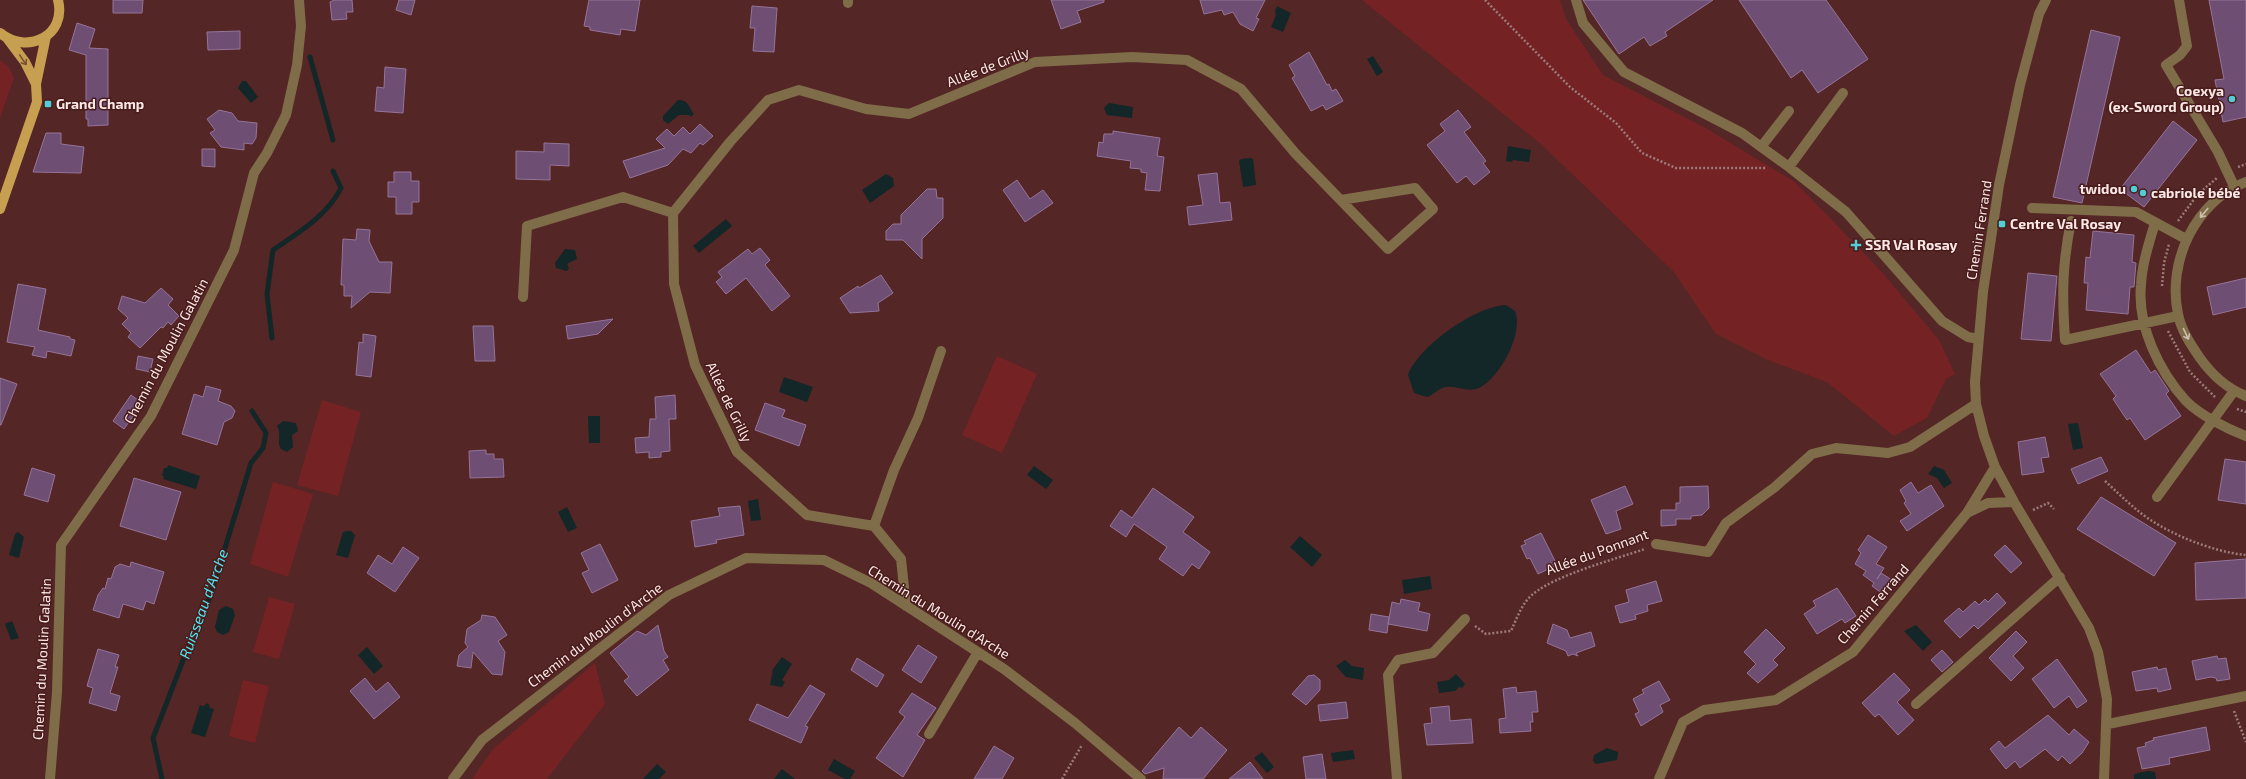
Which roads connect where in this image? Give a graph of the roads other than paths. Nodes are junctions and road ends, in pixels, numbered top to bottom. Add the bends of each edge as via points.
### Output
1 (58, 0) edge
2 (299, 0) edge
3 (1576, 0) edge
4 (2046, 0) edge
5 (2179, 0) edge
6 (3, 36) edge
7 (46, 36) junction
8 (36, 84) junction
9 (1843, 93) dead end
10 (1789, 111) dead end
11 (1761, 147) junction
12 (1790, 167) junction
13 (2246, 182) edge
14 (2234, 186) junction
15 (1341, 200) junction
16 (2032, 208) dead end
17 (0, 209) edge
18 (673, 213) junction
19 (2072, 221) dead end
20 (2154, 223) junction
21 (2186, 239) junction
22 (523, 296) dead end
23 (2178, 316) junction
24 (2144, 323) junction
25 (1978, 340) junction
26 (941, 351) dead end
27 (2234, 391) junction
28 (2246, 396) edge
29 (1976, 404) junction
30 (2213, 420) junction
31 (2246, 436) edge
32 (1995, 467) junction
33 (2157, 498) dead end
34 (2014, 502) junction
35 (1967, 513) junction
36 (874, 526) junction
37 (1656, 544) road end
38 (2060, 577) junction
39 (906, 606) junction
40 (1465, 619) road end
41 (978, 652) junction
42 (2246, 696) edge
43 (1916, 704) dead end
44 (2108, 724) junction
45 (930, 734) dead end
46 (50, 779) edge
47 (453, 779) edge
48 (1141, 779) edge
49 (1397, 779) edge
50 (1659, 779) edge
51 (2104, 779) edge

1 - 7 main road via 58,18 54,28
2 - 46 street, Chemin du Moulin Galatin via 301,26 298,65 286,115 254,173 234,250 151,416 61,545 57,692
3 - 11 street via 1583,23 1624,72 1742,133
4 - 25 street, Chemin Ferrand via 2039,14 2020,85 1999,185
5 - 14 street via 2187,46 2166,65 2218,152
6 - 7 main road via 21,43 29,43
6 -> 8 main road via 25,62
7 - 8 main road
8 - 17 main road via 36,102
9 - 12 street
10 - 11 street
11 - 12 street
12 - 25 street via 1846,212 1942,321 1968,337
13 - 14 street
14 -> 21 street via 2213,202
15 - 15 street, Allée de Grilly via 1388,249 1434,209 1415,188
15 - 18 street, Allée de Grilly via 1295,152 1241,89 1187,60 1132,57 1035,62 909,114 866,109 799,90 768,100 730,142
16 - 20 street via 2136,212
18 - 22 street via 623,197 527,226
18 - 36 street, Allée de Grilly via 674,284 695,365 737,452 807,515
19 - 24 street via 2064,256 2062,289 2065,340
20 - 21 street
20 - 24 street via 2140,286
21 - 23 street via 2176,272 2175,296
23 - 24 street
23 -> 27 street via 2186,335 2211,373
24 - 30 street via 2155,354 2169,378 2187,401
25 - 29 street, Chemin Ferrand
26 - 36 street via 918,418 894,470
27 - 28 street
27 - 30 street
29 - 32 street, Chemin Ferrand
29 - 37 street, Allée du Ponnant via 1910,447 1888,453 1836,448 1812,454 1776,487 1726,524 1708,552
30 - 31 street
30 - 33 street
32 - 34 street, Chemin Ferrand
32 - 35 street, Chemin Ferrand
34 - 35 street, Chemin Ferrand via 1988,503
34 - 38 street, Chemin Ferrand
35 - 50 street, Chemin Ferrand via 1853,652 1776,700 1704,710 1683,722
36 - 39 street via 901,559
38 - 43 street
38 - 44 street, Chemin Ferrand via 2089,628 2098,652 2107,699
39 - 41 street, Chemin du Moulin d'Arche
39 - 47 street, Chemin du Moulin d'Arche via 871,583 824,560 746,558 663,600 482,740
40 - 49 street via 1433,653 1398,660 1388,675
41 - 45 street
41 - 48 street, Chemin du Moulin d'Arche via 1037,693
42 - 44 street
44 - 51 street, Chemin Ferrand

